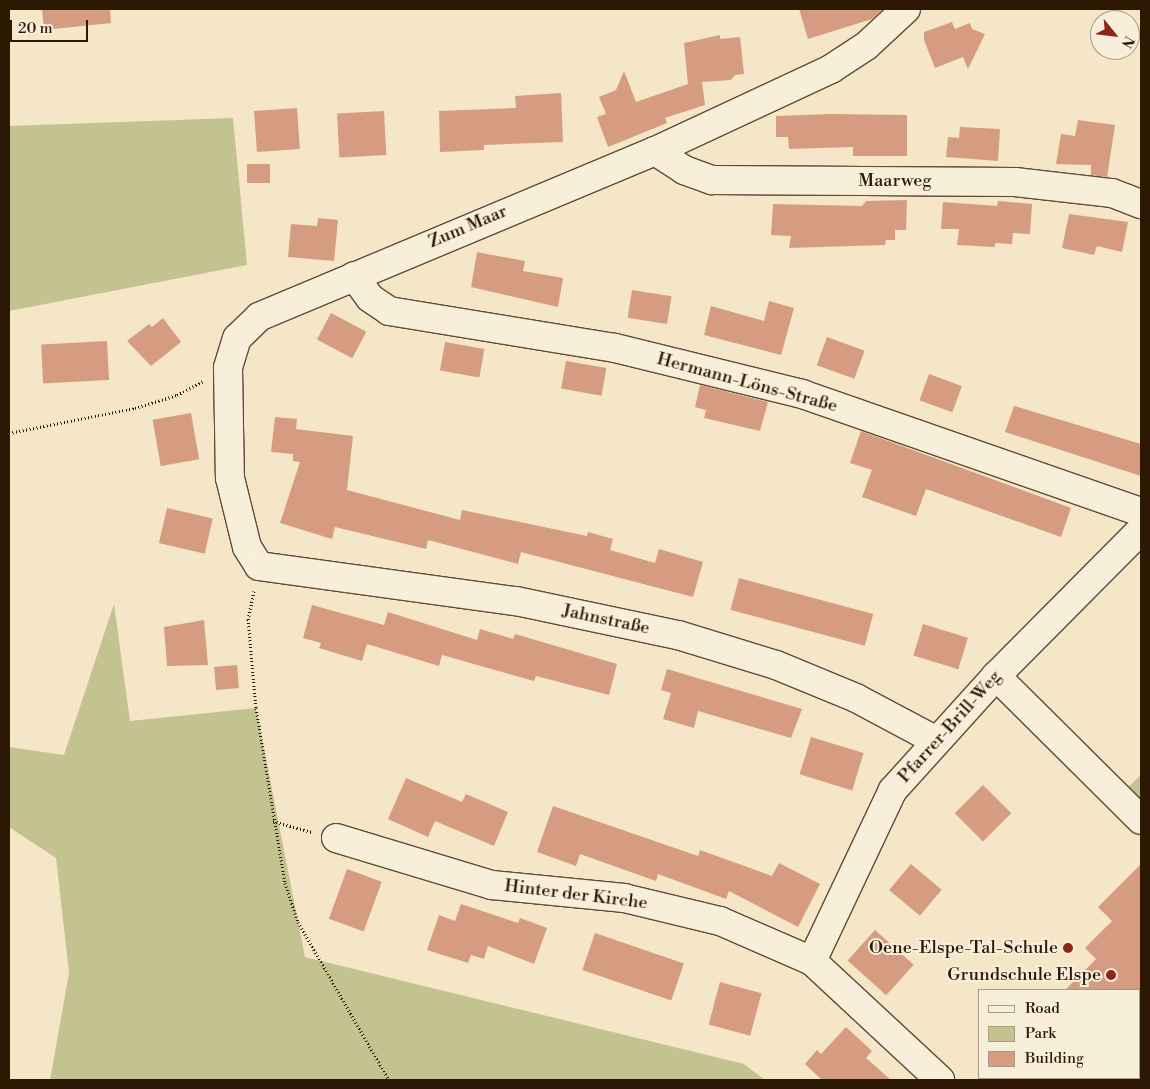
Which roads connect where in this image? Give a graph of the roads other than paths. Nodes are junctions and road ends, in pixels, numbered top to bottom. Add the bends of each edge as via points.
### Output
1 (906, 9) edge
2 (655, 151) junction
3 (1141, 204) edge
4 (354, 276) junction
5 (1141, 512) edge
6 (1141, 530) edge
7 (259, 566) joint
8 (996, 676) junction
9 (935, 740) junction
10 (1141, 820) edge
11 (336, 838) road end
12 (812, 961) junction
13 (940, 1080) edge

1 - 2 street, Zum Maar via 866,46 831,69
2 - 3 street, Maarweg via 684,170 712,180 1015,182 1112,193
2 - 4 street, Zum Maar
4 - 5 street, Hermann-Löns-Straße via 370,298 389,311 615,348 802,394
4 - 7 street, Zum Maar via 259,317 237,338 228,368 230,478 247,547
6 - 8 street, Pfarrer-Brill-Weg
7 - 9 street, Jahnstraße via 516,601 678,635 776,665 856,698
8 - 9 street, Pfarrer-Brill-Weg
8 - 10 street
9 - 12 street, Pfarrer-Brill-Weg via 893,790
11 - 12 street, Hinter der Kirche via 492,884 624,898 720,921
12 - 13 street, Hinter der Kirche

